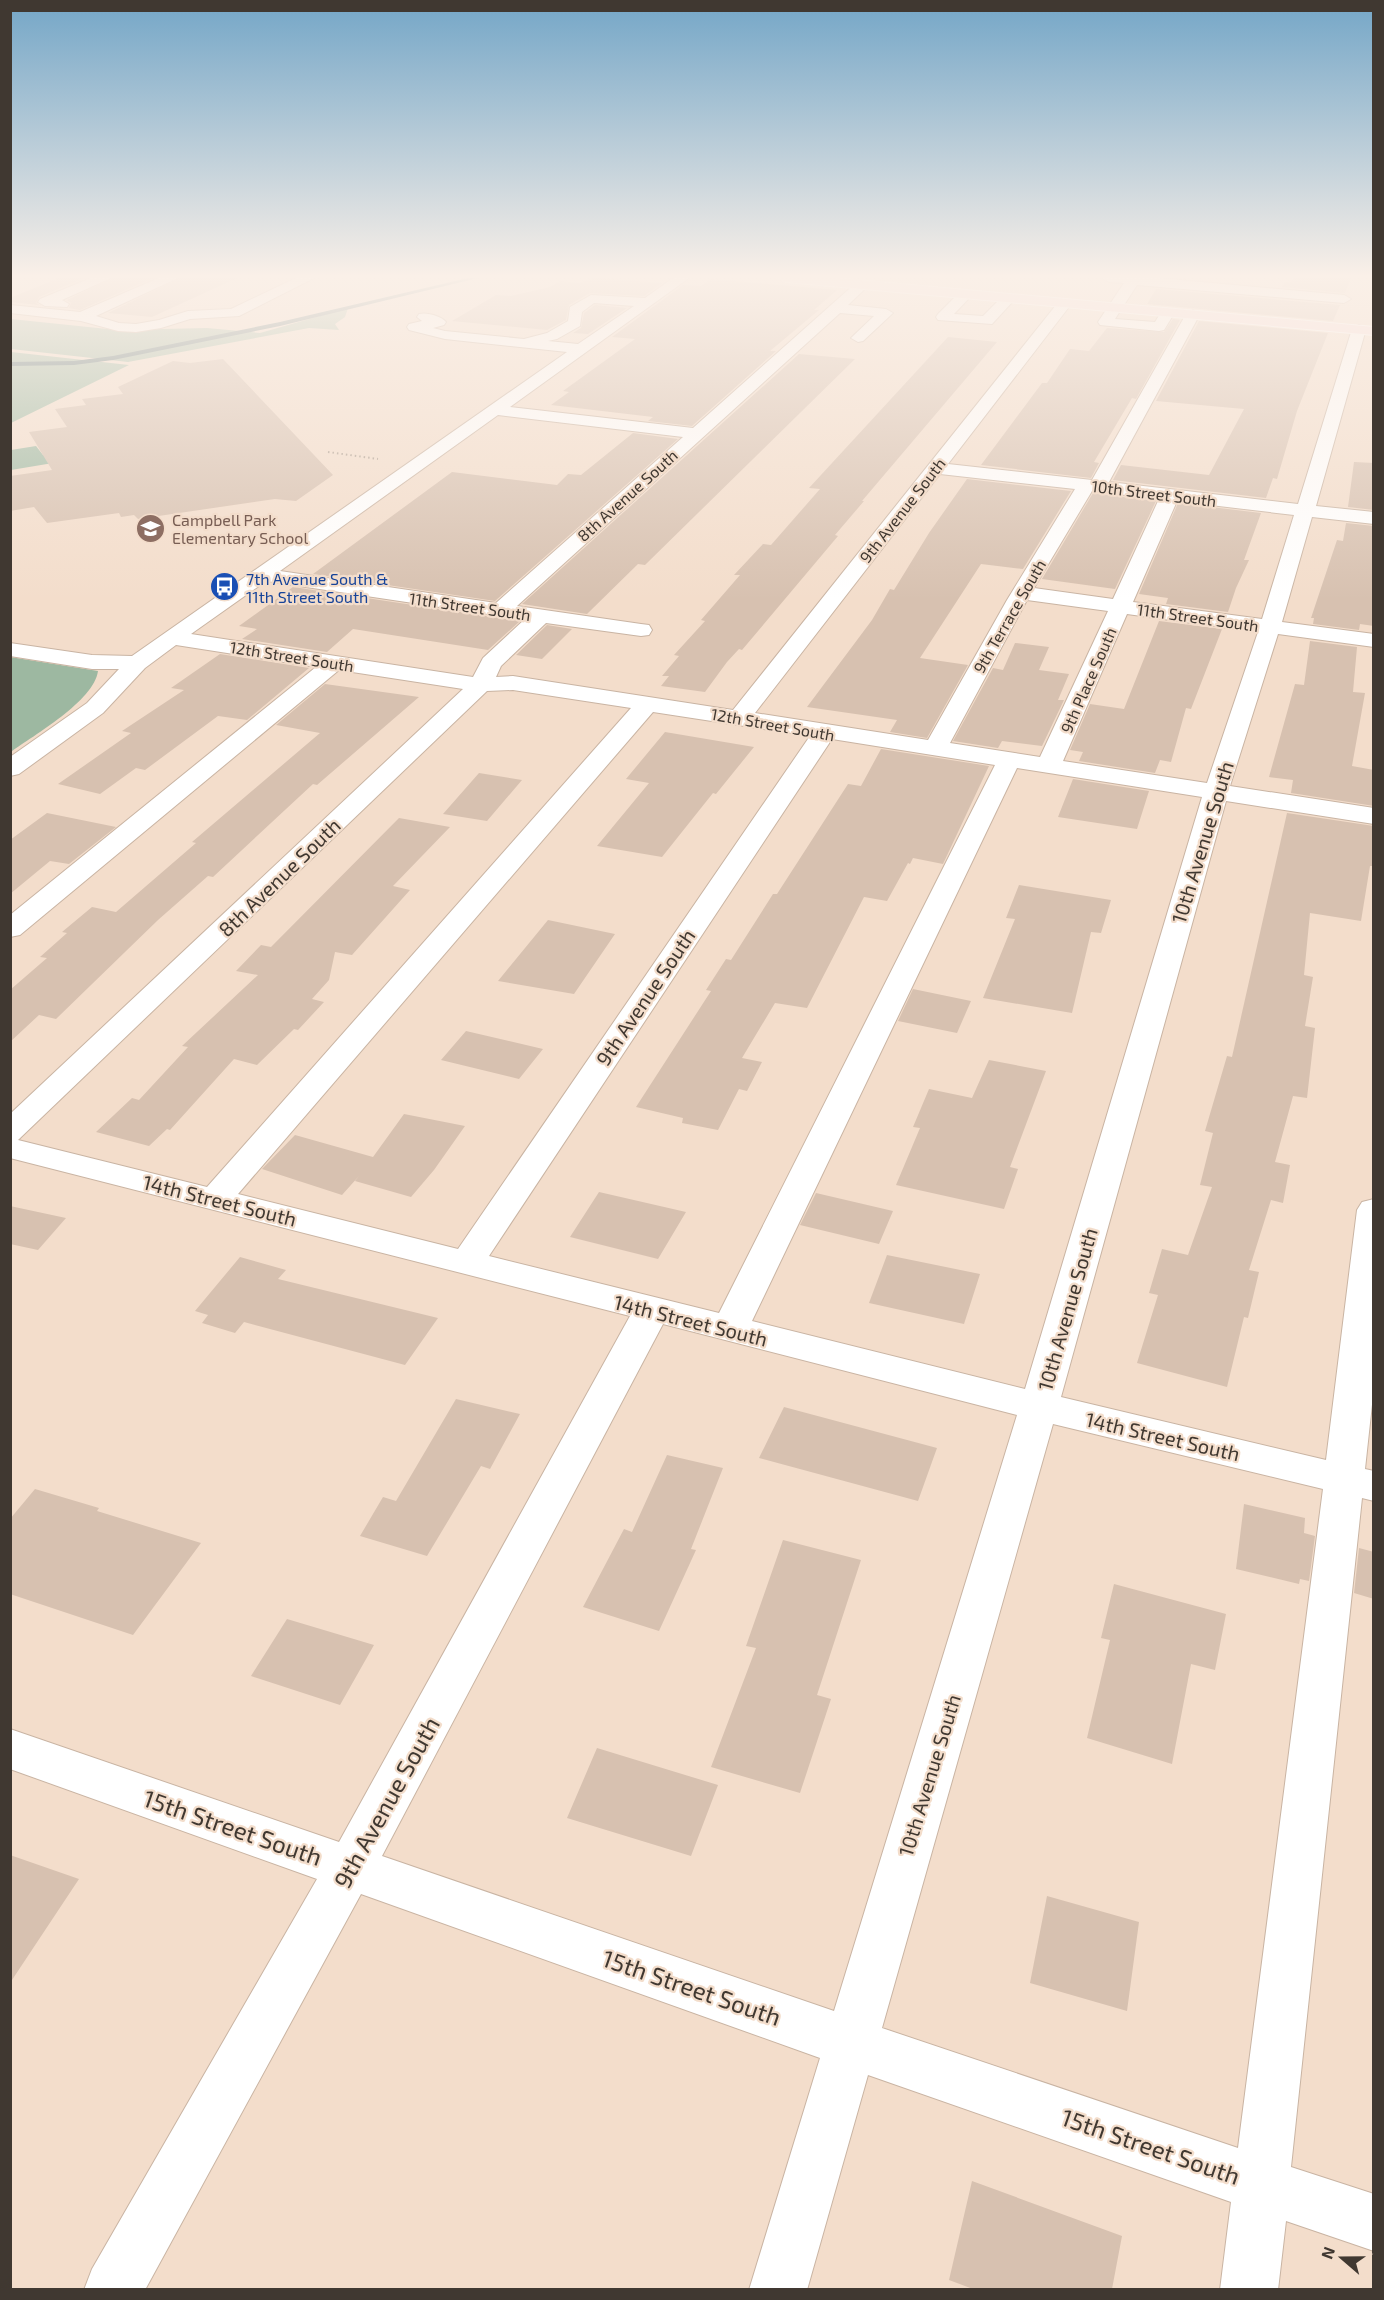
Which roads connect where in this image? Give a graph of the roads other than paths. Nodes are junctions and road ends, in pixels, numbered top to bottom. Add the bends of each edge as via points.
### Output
1 (529, 385) edge
2 (750, 385) edge
3 (1000, 385) edge
4 (1151, 385) edge
5 (1335, 385) edge
6 (495, 410) junction
7 (696, 433) junction
8 (935, 468) junction
9 (1092, 486) junction
10 (1170, 495) junction
11 (1304, 510) junction
12 (1374, 518) edge
13 (262, 575) junction
14 (1022, 593) junction
15 (1121, 606) junction
16 (500, 610) junction
17 (541, 616) junction
18 (1270, 627) junction
19 (641, 630) dead end
20 (172, 638) junction
21 (1374, 641) edge
22 (10, 649) edge
23 (137, 663) junction
24 (334, 663) junction
25 (481, 685) junction
26 (648, 704) junction
27 (740, 717) junction
28 (824, 733) junction
29 (934, 748) junction
30 (1009, 760) junction
31 (1049, 765) junction
32 (10, 769) edge
33 (1216, 792) junction
34 (1374, 816) edge
35 (10, 929) edge
36 (10, 1132) edge
37 (10, 1148) edge
38 (215, 1199) junction
39 (1374, 1210) edge
40 (467, 1262) junction
41 (652, 1310) junction
42 (729, 1330) junction
43 (1038, 1406) junction
44 (1359, 1483) edge
45 (10, 1749) edge
46 (350, 1867) junction
47 (850, 2043) junction
48 (1261, 2184) junction
49 (1374, 2223) edge
50 (113, 2289) edge
51 (778, 2289) edge
52 (1249, 2289) edge

1 - 6 street
2 - 7 street, 8th Avenue South
3 - 8 street, 9th Avenue South
4 - 9 street, 9th Terrace South
5 - 11 street, 10th Avenue South
6 - 7 street
6 - 13 street
7 - 16 street, 8th Avenue South
8 - 9 street, 10th Street South
8 - 27 street, 9th Avenue South
9 - 10 street, 10th Street South
9 - 14 street, 9th Terrace South
10 - 11 street, 10th Street South
10 - 15 street, 9th Place South
11 - 12 street, 10th Street South
11 - 18 street, 10th Avenue South
13 - 16 street, 11th Street South
13 - 20 street
14 - 15 street, 11th Street South
14 - 29 street, 9th Terrace South
15 - 18 street, 11th Street South
15 - 31 street, 9th Place South
16 - 17 street, 11th Street South
17 - 19 street, 11th Street South
17 - 25 street, 8th Avenue South via 491,663
18 - 21 street, 11th Street South
18 - 33 street, 10th Avenue South
20 - 23 street
20 - 24 street, 12th Street South
22 - 23 street via 92,662
23 - 32 street via 95,708
24 - 25 street, 12th Street South
24 - 35 street
25 - 26 street, 12th Street South via 513,683
25 - 36 street, 8th Avenue South
26 - 27 street, 12th Street South
26 - 38 street
27 - 28 street, 12th Street South
28 - 29 street, 12th Street South
28 - 40 street, 9th Avenue South
29 - 30 street, 12th Street South
30 - 31 street, 12th Street South
30 - 42 street
31 - 33 street, 12th Street South
33 - 34 street, 12th Street South
33 - 43 street, 10th Avenue South
37 - 38 street, 14th Street South
38 - 40 street, 14th Street South
39 - 44 street
40 - 41 street, 14th Street South
41 - 42 street, 14th Street South
41 - 46 street, 9th Avenue South
42 - 43 street, 14th Street South
43 - 44 street, 14th Street South
43 - 47 street, 10th Avenue South
44 - 48 street
45 - 46 street, 15th Street South
46 - 47 street, 15th Street South
46 - 50 street, 9th Avenue South
47 - 48 street, 15th Street South
47 - 51 street, 10th Avenue South
48 - 49 street, 15th Street South
48 - 52 street

